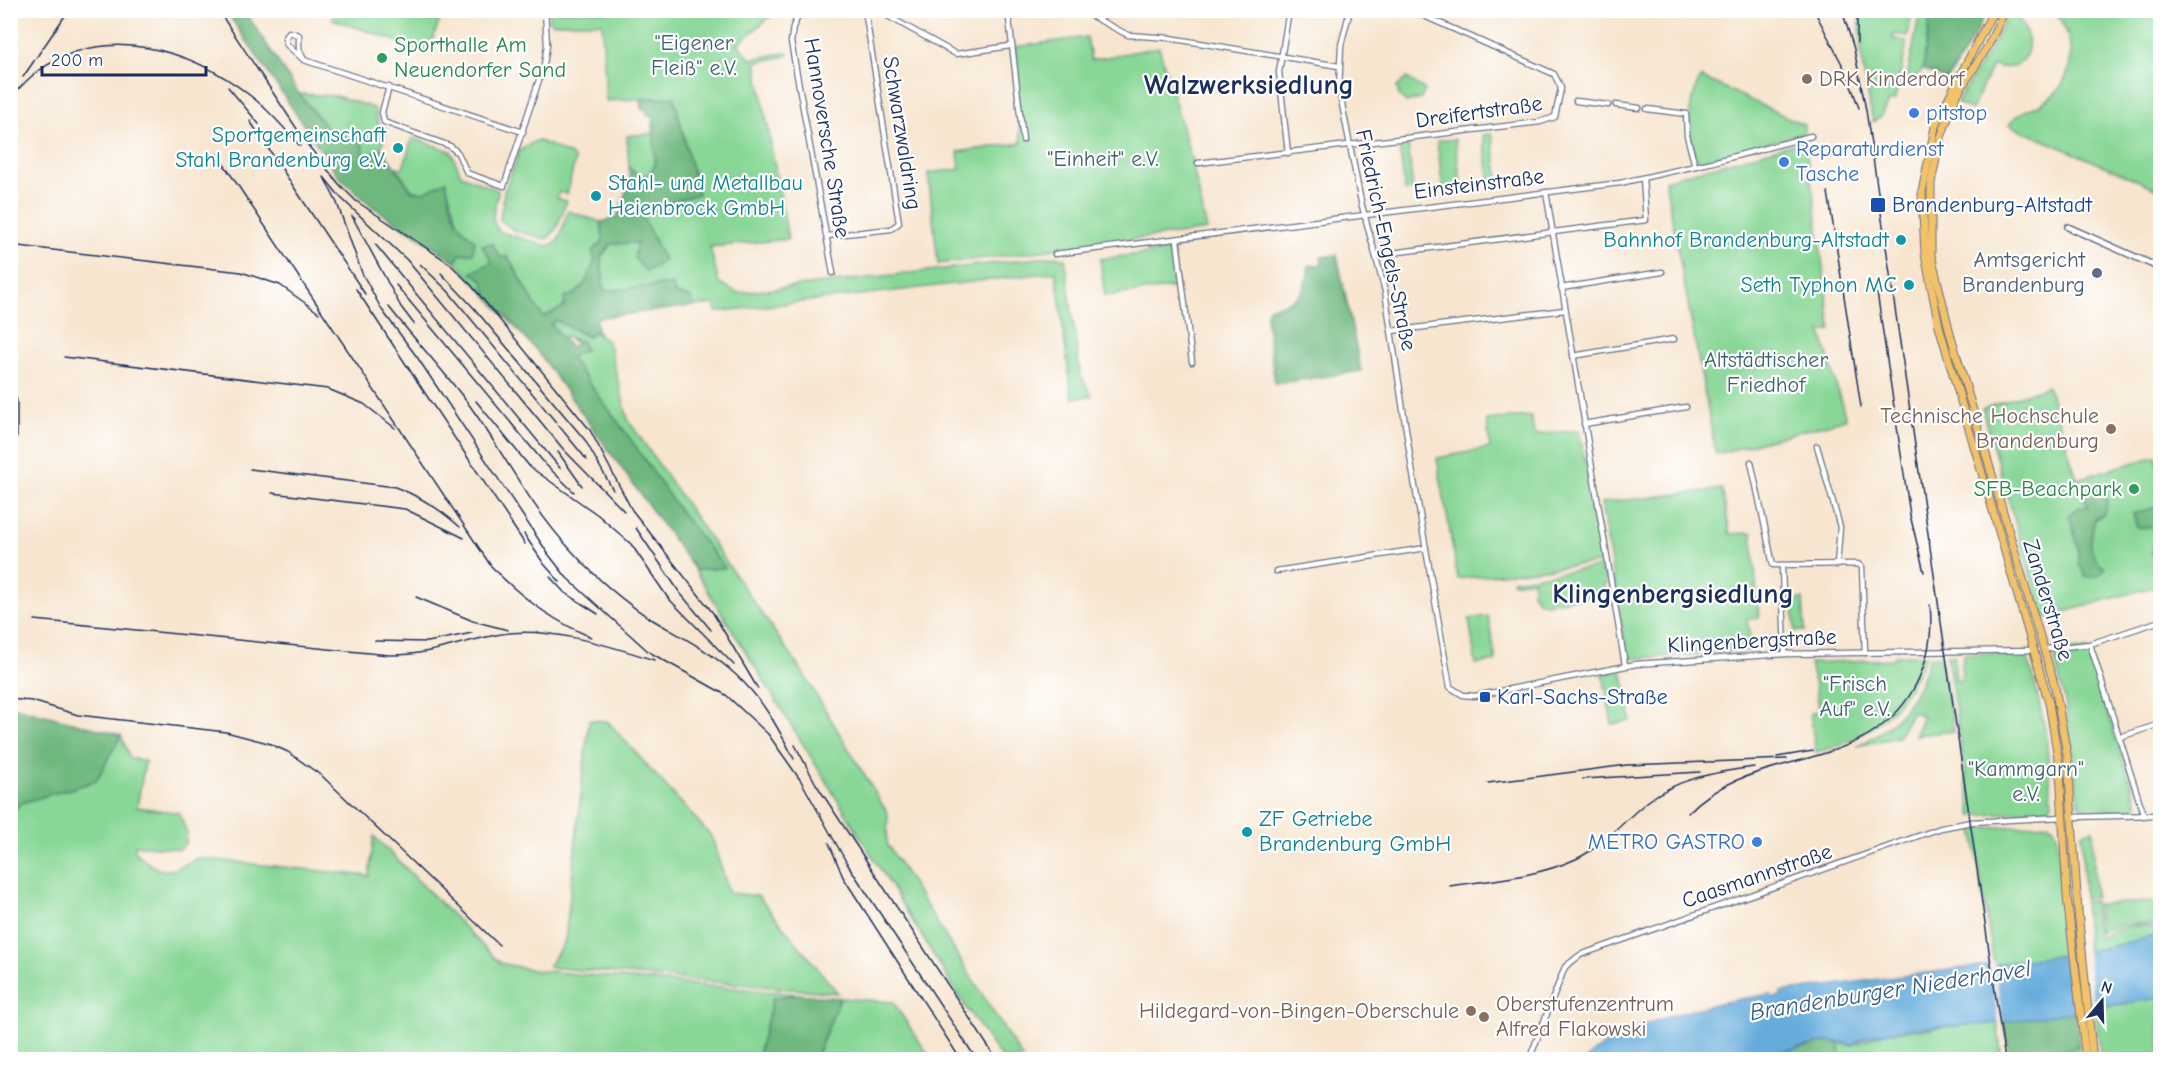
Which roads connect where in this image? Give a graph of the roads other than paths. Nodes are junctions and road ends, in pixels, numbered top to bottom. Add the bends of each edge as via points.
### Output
1 (545, 10) edge
2 (801, 10) edge
3 (865, 10) edge
4 (877, 10) edge
5 (1008, 10) edge
6 (1080, 10) edge
7 (1289, 10) edge
8 (1350, 10) edge
9 (1411, 10) edge
10 (1994, 10) edge
11 (2005, 10) edge
12 (1010, 46) junction
13 (1281, 56) junction
14 (304, 60) junction
15 (1339, 66) junction
16 (389, 87) junction
17 (1560, 100) junction
18 (1568, 100) dead end
19 (1576, 101) dead end
20 (1608, 105) dead end
21 (1616, 105) dead end
22 (1639, 108) dead end
23 (1647, 109) dead end
24 (523, 132) junction
25 (1811, 136) dead end
26 (1023, 140) dead end
27 (1348, 145) junction
28 (1288, 153) junction
29 (1198, 163) dead end
30 (1695, 166) junction
31 (1642, 178) junction
32 (1546, 192) junction
33 (1365, 215) junction
34 (2068, 227) dead end
35 (1551, 232) junction
36 (827, 236) junction
37 (1177, 240) junction
38 (1055, 254) dead end
39 (1376, 255) junction
40 (2160, 268) edge
41 (1662, 272) dead end
42 (833, 273) dead end
43 (1561, 288) junction
44 (1565, 310) junction
45 (1391, 331) junction
46 (1674, 339) dead end
47 (1572, 356) junction
48 (1192, 363) dead end
49 (1969, 398) junction
50 (1960, 400) junction
51 (1686, 406) dead end
52 (1584, 424) junction
53 (1817, 446) dead end
54 (1751, 462) dead end
55 (1425, 548) junction
56 (1837, 565) junction
57 (1782, 567) junction
58 (1276, 571) dead end
59 (2160, 621) edge
60 (2090, 644) junction
61 (2045, 649) junction
62 (2034, 650) junction
63 (1865, 653) junction
64 (1785, 654) junction
65 (1625, 664) junction
66 (1475, 696) joint
67 (2160, 724) edge
68 (2120, 737) junction
69 (2160, 815) edge
70 (2144, 816) junction
71 (2063, 817) junction
72 (2072, 817) junction
73 (2077, 942) junction
74 (2085, 1020) junction
75 (1529, 1059) edge
76 (2086, 1059) edge
77 (2093, 1059) edge

1 - 24 street via 544,65
2 - 36 street, Hannoversche Straße via 791,42
3 - 36 street, Schwarzwaldring via 899,223 891,229
4 - 12 street via 956,54
5 - 12 street
6 - 13 street via 1128,35
7 - 13 street
8 - 15 street, Friedrich-Engels-Straße
9 - 17 street, Dreifertstraße via 1550,71 1560,81
10 - 50 main road, Zanderstraße via 1936,122 1924,173 1925,255
11 - 49 main road, Zanderstraße via 1950,111 1937,152 1930,206 1930,255
12 - 26 street
13 - 15 street
13 - 28 street
14 - 14 street via 299,35 290,32 285,39 287,45
14 - 16 street
15 - 27 street, Friedrich-Engels-Straße
16 - 24 street
16 - 24 street via 382,112 384,122 450,146 458,153 467,173 504,186
17 - 18 street
17 - 27 street, Dreifertstraße via 1555,117 1549,121
19 - 20 street
21 - 22 street
23 - 30 street via 1686,114
25 - 30 street, Einsteinstraße
27 - 28 street
27 - 33 street, Friedrich-Engels-Straße
28 - 29 street
30 - 31 street, Einsteinstraße
31 - 32 street, Einsteinstraße
31 - 35 street via 1646,220
32 - 33 street, Einsteinstraße
32 - 35 street
33 - 37 street, Einsteinstraße
33 - 39 street, Friedrich-Engels-Straße
34 - 40 street
35 - 39 street
35 - 43 street
36 - 42 street, Hannoversche Straße
37 - 38 street, Einsteinstraße
37 - 48 street
39 - 45 street, Friedrich-Engels-Straße
41 - 43 street
43 - 44 street
44 - 45 street
44 - 47 street
45 - 55 street, Friedrich-Engels-Straße
46 - 47 street
47 - 52 street
49 - 50 main road
49 - 61 main road, Zanderstraße
50 - 62 main road, Zanderstraße
51 - 52 street
52 - 65 street
53 - 56 street via 1840,527
54 - 57 street via 1773,565
55 - 58 street
55 - 66 street, Friedrich-Engels-Straße via 1450,687 1462,695
56 - 57 street
56 - 63 street via 1862,567
57 - 64 street
59 - 60 street
60 - 61 street
60 - 68 street
61 - 62 main road
61 - 72 main road, Zanderstraße via 2066,749
62 - 63 street, Klingenbergstraße
62 - 71 main road, Zanderstraße via 2055,736
63 - 64 street, Klingenbergstraße
64 - 65 street, Klingenbergstraße
65 - 66 street, Klingenbergstraße
67 - 68 street
68 - 70 street
69 - 70 street
70 - 72 street
71 - 72 main road
71 - 73 main road, Zanderstraße
71 - 75 street, Caasmannstraße via 1971,822 1941,828 1580,955 1565,967
72 - 73 main road, Zanderstraße
73 - 74 main road
74 - 76 main road
74 - 77 main road

